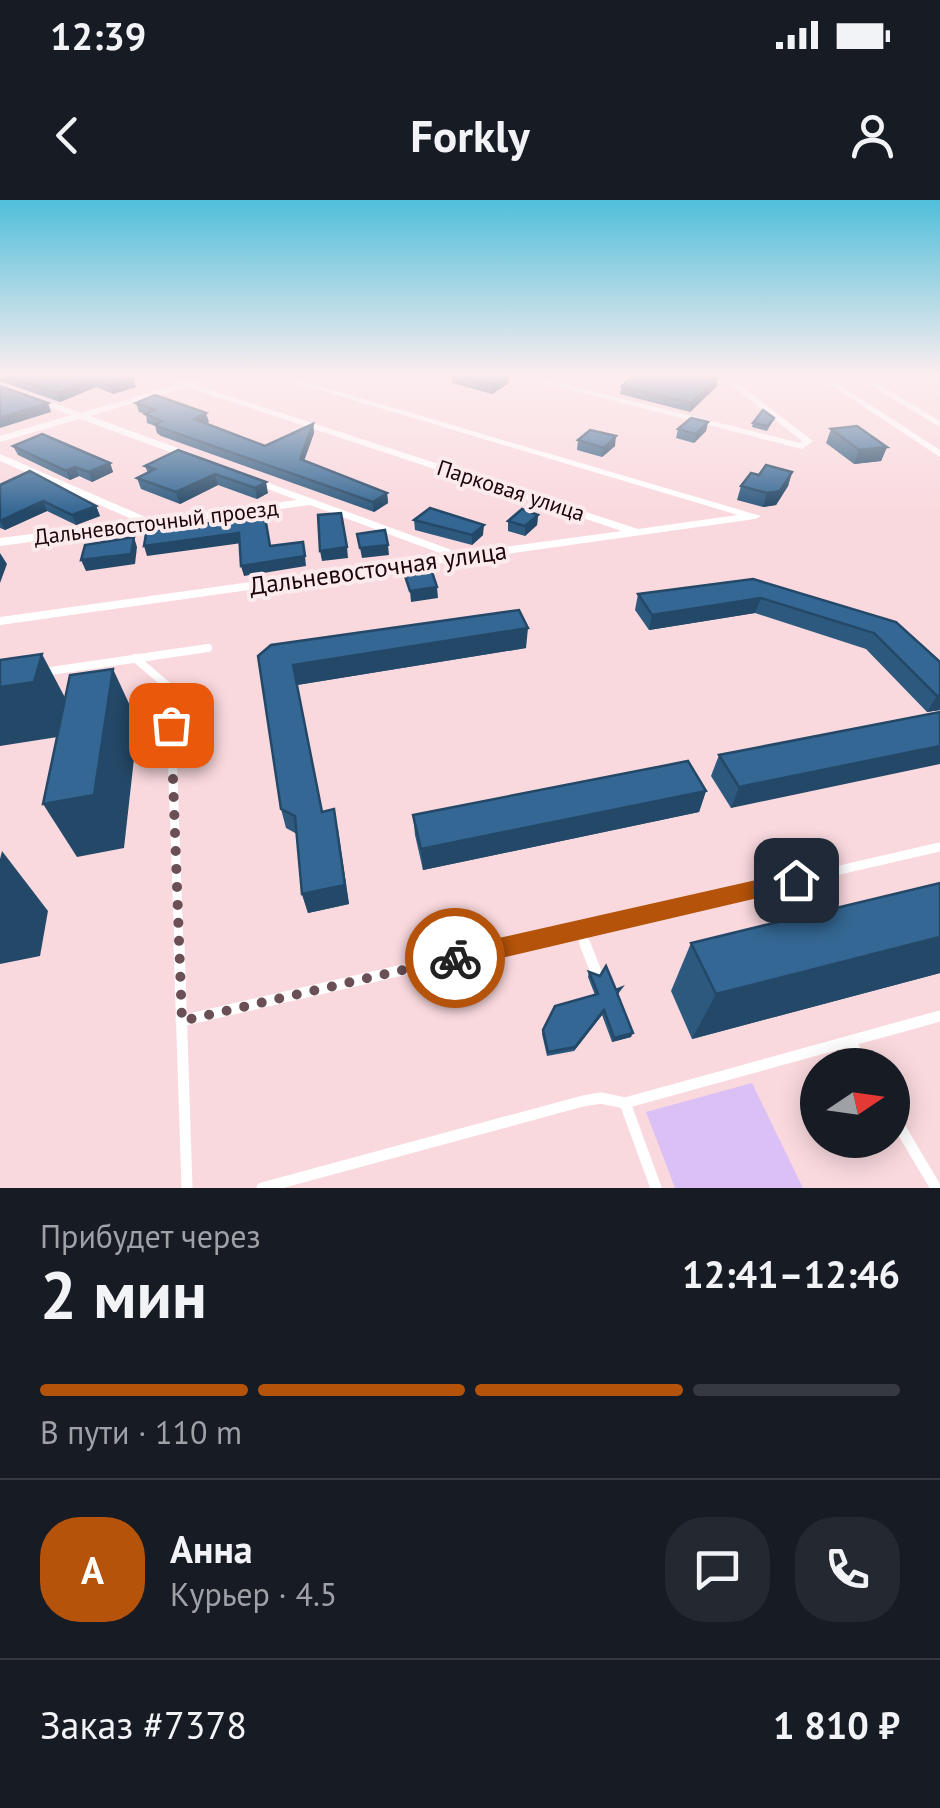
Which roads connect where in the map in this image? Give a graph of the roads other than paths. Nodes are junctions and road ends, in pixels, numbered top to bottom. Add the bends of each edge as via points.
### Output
1 (66, 420) edge
2 (91, 420) edge
3 (298, 420) edge
4 (427, 420) edge
5 (698, 420) edge
6 (782, 420) edge
7 (888, 420) edge
8 (787, 424) junction
9 (766, 437) junction
10 (0, 439) edge
11 (940, 454) edge
12 (0, 457) edge
13 (206, 462) edge
14 (241, 475) edge
15 (313, 502) junction
16 (755, 516) joint
17 (150, 523) junction
18 (638, 532) junction
19 (0, 542) edge
20 (458, 556) junction
21 (0, 621) edge
22 (208, 648) dead end
23 (135, 658) junction
24 (39, 673) edge
25 (940, 846) edge
26 (580, 930) junction
27 (596, 972) edge
28 (940, 1016) edge
29 (182, 1021) junction
30 (850, 1041) junction
31 (854, 1048) edge
32 (625, 1104) junction
33 (910, 1144) edge
34 (270, 1187) edge
35 (187, 1188) edge
36 (656, 1188) edge
37 (936, 1188) edge

1 - 10 street
2 - 13 street
3 - 18 street, Парковая улица
4 - 16 street, Парковая улица
5 - 9 street
6 - 8 street
7 - 11 street
8 - 9 street
8 - 9 street via 808,441 802,446
12 - 17 street
14 - 15 street
15 - 17 street, Дальневосточный проезд
15 - 20 street
16 - 18 street, Дальневосточная улица
17 - 19 street, Дальневосточный проезд
18 - 20 street, Дальневосточная улица
20 - 21 street, Дальневосточная улица
22 - 23 lane
23 - 24 lane
23 - 29 lane via 170,688
25 - 26 lane
26 - 27 lane
26 - 29 lane
28 - 30 lane
29 - 35 lane
30 - 31 lane
30 - 32 lane
32 - 34 lane via 582,1101
32 - 36 lane
33 - 37 lane

